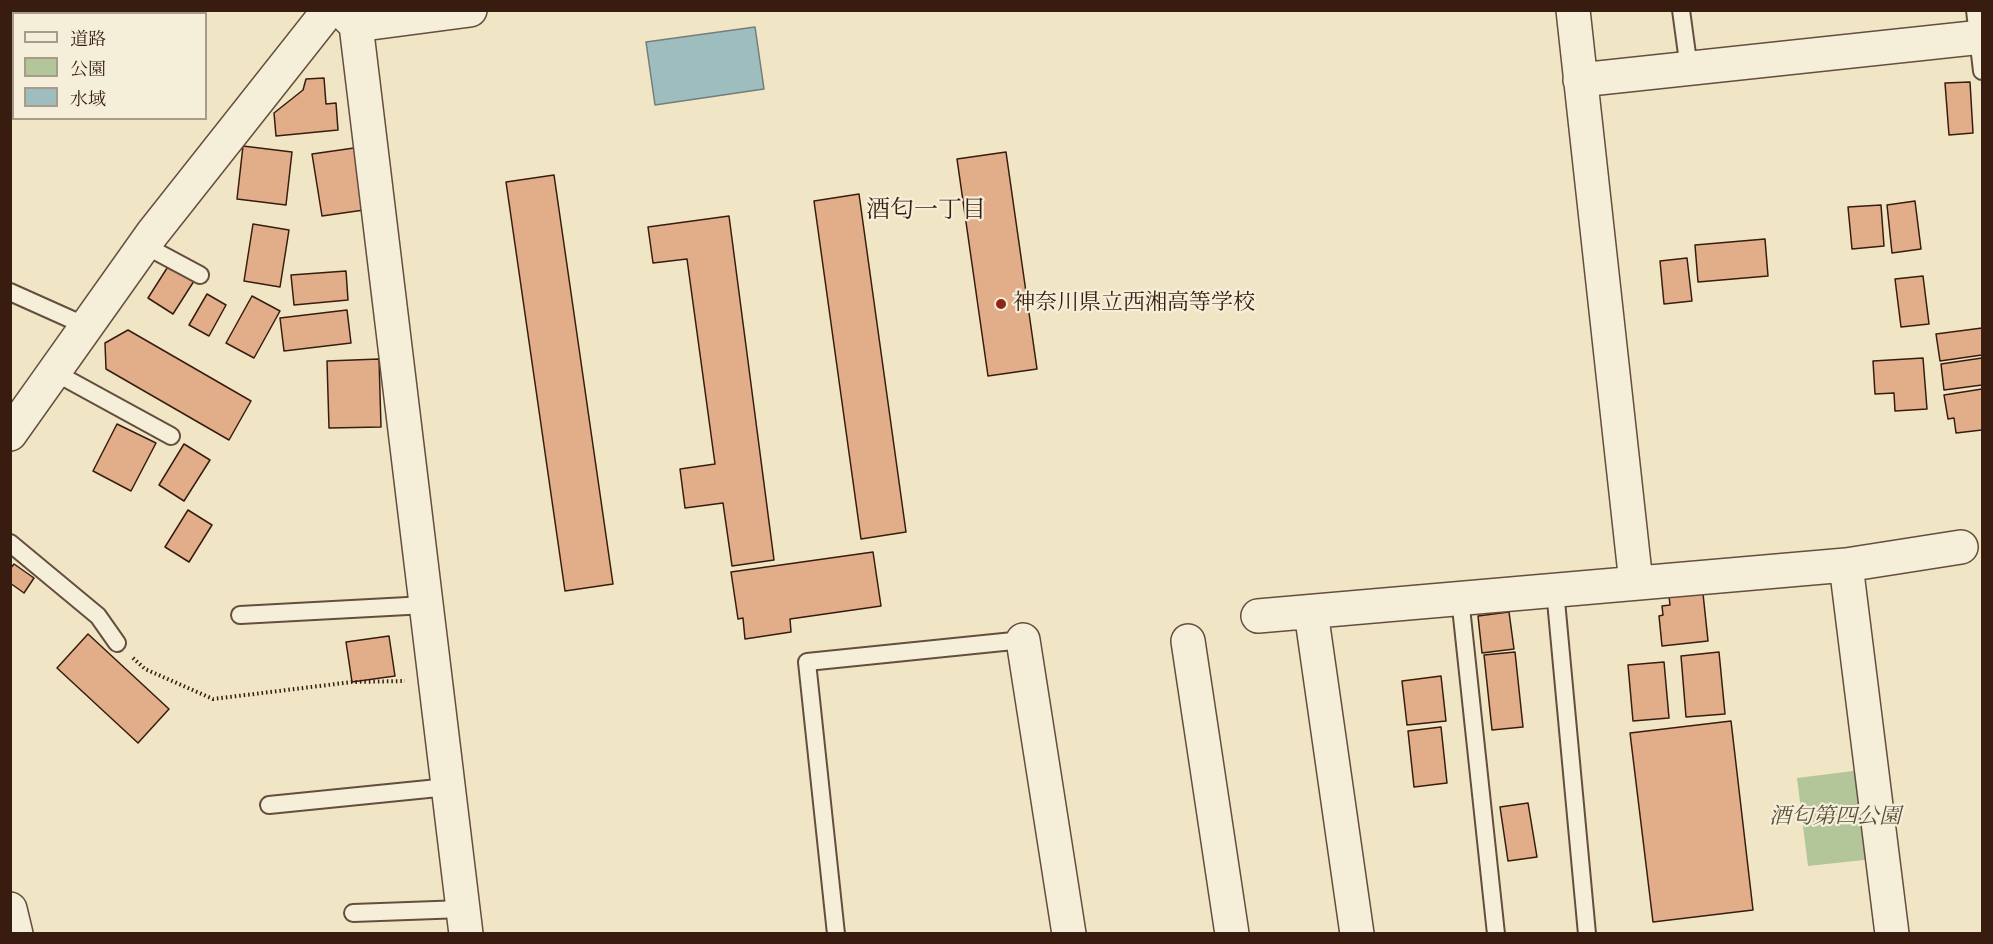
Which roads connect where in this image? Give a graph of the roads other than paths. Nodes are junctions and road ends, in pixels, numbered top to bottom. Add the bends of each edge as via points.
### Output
1 (470, 10) edge
2 (1573, 10) edge
3 (1681, 10) edge
4 (342, 15) edge
5 (1978, 28) edge
6 (1689, 69) junction
7 (1983, 71) edge
8 (1580, 80) junction
9 (144, 244) junction
10 (200, 274) dead end
11 (10, 292) edge
12 (86, 326) junction
13 (54, 372) junction
14 (10, 434) edge
15 (171, 436) dead end
16 (10, 543) edge
17 (1972, 546) edge
18 (1846, 565) junction
19 (1636, 584) junction
20 (1555, 590) junction
21 (1460, 598) junction
22 (426, 605) junction
23 (1311, 612) junction
24 (240, 615) dead end
25 (1258, 616) dead end
26 (1023, 640) joint
27 (1188, 641) dead end
28 (117, 643) road end
29 (448, 787) junction
30 (269, 805) dead end
31 (10, 909) edge
32 (352, 913) dead end
33 (464, 921) edge
34 (16, 933) edge
35 (836, 933) edge
36 (1069, 933) edge
37 (1232, 933) edge
38 (1357, 933) edge
39 (1496, 933) edge
40 (1587, 933) edge
41 (1892, 933) edge

1 - 4 street
2 - 8 street
3 - 6 lane
4 - 9 street
4 - 22 street
5 - 6 street
5 - 7 lane
6 - 8 street
8 - 19 street
9 - 10 lane
9 - 12 street
11 - 12 lane
12 - 13 street
13 - 14 street
13 - 15 lane
16 - 28 lane via 98,616
17 - 18 street
18 - 19 street
18 - 41 street
19 - 20 street
20 - 21 street
20 - 40 lane
21 - 23 street
21 - 39 lane
22 - 24 lane
22 - 29 street
23 - 25 street
23 - 38 street
26 - 35 lane via 807,662
26 - 36 street
27 - 37 street
29 - 30 lane
29 - 33 street
31 - 34 street
32 - 33 lane

